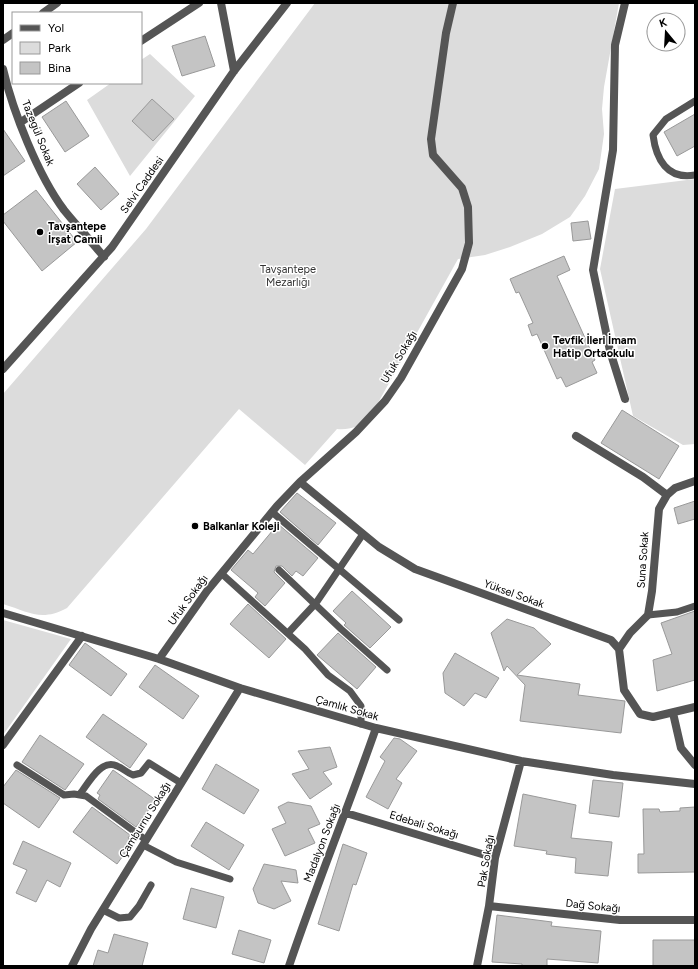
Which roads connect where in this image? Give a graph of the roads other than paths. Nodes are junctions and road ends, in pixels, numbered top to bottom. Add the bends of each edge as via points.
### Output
1 (57, 3) edge
2 (198, 3) edge
3 (221, 3) edge
4 (287, 3) edge
5 (453, 3) edge
6 (625, 3) edge
7 (44, 12) edge
8 (12, 34) edge
9 (3, 40) edge
10 (142, 41) edge
11 (3, 69) edge
12 (234, 71) junction
13 (78, 84) edge
14 (695, 101) edge
15 (21, 122) junction
16 (695, 175) edge
17 (104, 257) junction
18 (3, 369) edge
19 (624, 399) dead end
20 (576, 436) dead end
21 (695, 481) edge
22 (300, 482) junction
23 (667, 495) junction
24 (272, 512) junction
25 (363, 534) junction
26 (339, 569) junction
27 (279, 570) dead end
28 (222, 574) junction
29 (316, 603) junction
30 (695, 606) edge
31 (3, 613) edge
32 (648, 615) junction
33 (399, 620) dead end
34 (288, 633) junction
35 (82, 636) junction
36 (619, 649) junction
37 (160, 659) junction
38 (387, 670) dead end
39 (240, 688) junction
40 (695, 707) edge
41 (673, 713) junction
42 (361, 724) junction
43 (376, 728) junction
44 (3, 745) edge
45 (521, 761) junction
46 (17, 765) dead end
47 (695, 765) edge
48 (181, 783) junction
49 (695, 784) edge
50 (80, 794) junction
51 (346, 813) junction
52 (145, 842) junction
53 (495, 858) junction
54 (230, 879) dead end
55 (151, 885) dead end
56 (489, 906) junction
57 (103, 910) junction
58 (695, 920) edge
59 (72, 966) edge
60 (289, 966) edge
61 (477, 966) edge

1 - 7 street
2 - 10 street
3 - 12 street
4 - 12 street, Selvi Caddesi
5 - 22 street, Ufuk Sokağı via 446,33 431,139 433,155 462,188 468,207 469,243 462,269 401,378 385,401 356,432
6 - 19 street via 615,45 613,150 593,270 610,351
8 - 9 street
11 - 15 street, Tazegül Sokak
12 - 17 street, Selvi Caddesi
13 - 15 street
14 - 16 lane via 666,119 653,135 655,151 664,165 673,173 686,177
15 - 17 street, Tazegül Sokak via 30,148 52,190 64,209
17 - 18 street, Selvi Caddesi
20 - 23 street via 637,473
21 - 23 street via 675,488
22 - 24 street, Ufuk Sokağı
22 - 25 street, Yüksel Sokak
23 - 32 street, Suna Sokak via 659,509
24 - 26 lane
24 - 28 street, Ufuk Sokağı
25 - 26 lane
25 - 36 street, Yüksel Sokak via 415,569 611,640
26 - 29 lane
26 - 33 lane
27 - 29 lane
28 - 34 lane
28 - 37 street, Ufuk Sokağı via 207,591
29 - 34 lane
29 - 38 lane
30 - 32 lane via 677,612
31 - 35 street, Çamlık Sokak
32 - 36 street via 630,633
34 - 42 lane via 328,675 357,699 361,706
35 - 37 street, Çamlık Sokak
35 - 44 street
36 - 41 street via 624,690 640,714 653,716
37 - 39 street, Çamlık Sokak
39 - 42 street, Çamlık Sokak
39 - 48 street, Çamburnu Sokağı
40 - 41 street
41 - 47 street via 681,748
42 - 43 street, Çamlık Sokak
43 - 45 street, Çamlık Sokak
43 - 51 street, Madalyon Sokağı
45 - 49 street, Çamlık Sokak
45 - 53 street, Pak Sokağı
46 - 50 lane via 61,794
48 - 50 lane via 149,763 141,773 134,775 117,765 108,765 101,768
48 - 52 street, Çamburnu Sokağı
50 - 52 lane via 92,799
51 - 53 street, Edebali Sokağı
51 - 60 street, Madalyon Sokağı via 308,908
52 - 54 lane via 176,862
52 - 57 street, Çamburnu Sokağı
53 - 56 street, Pak Sokağı
55 - 57 lane via 140,906 130,917 119,918
56 - 58 street, Dağ Sokağı via 620,920
56 - 61 street, Pak Sokağı
57 - 59 street, Çamburnu Sokağı

